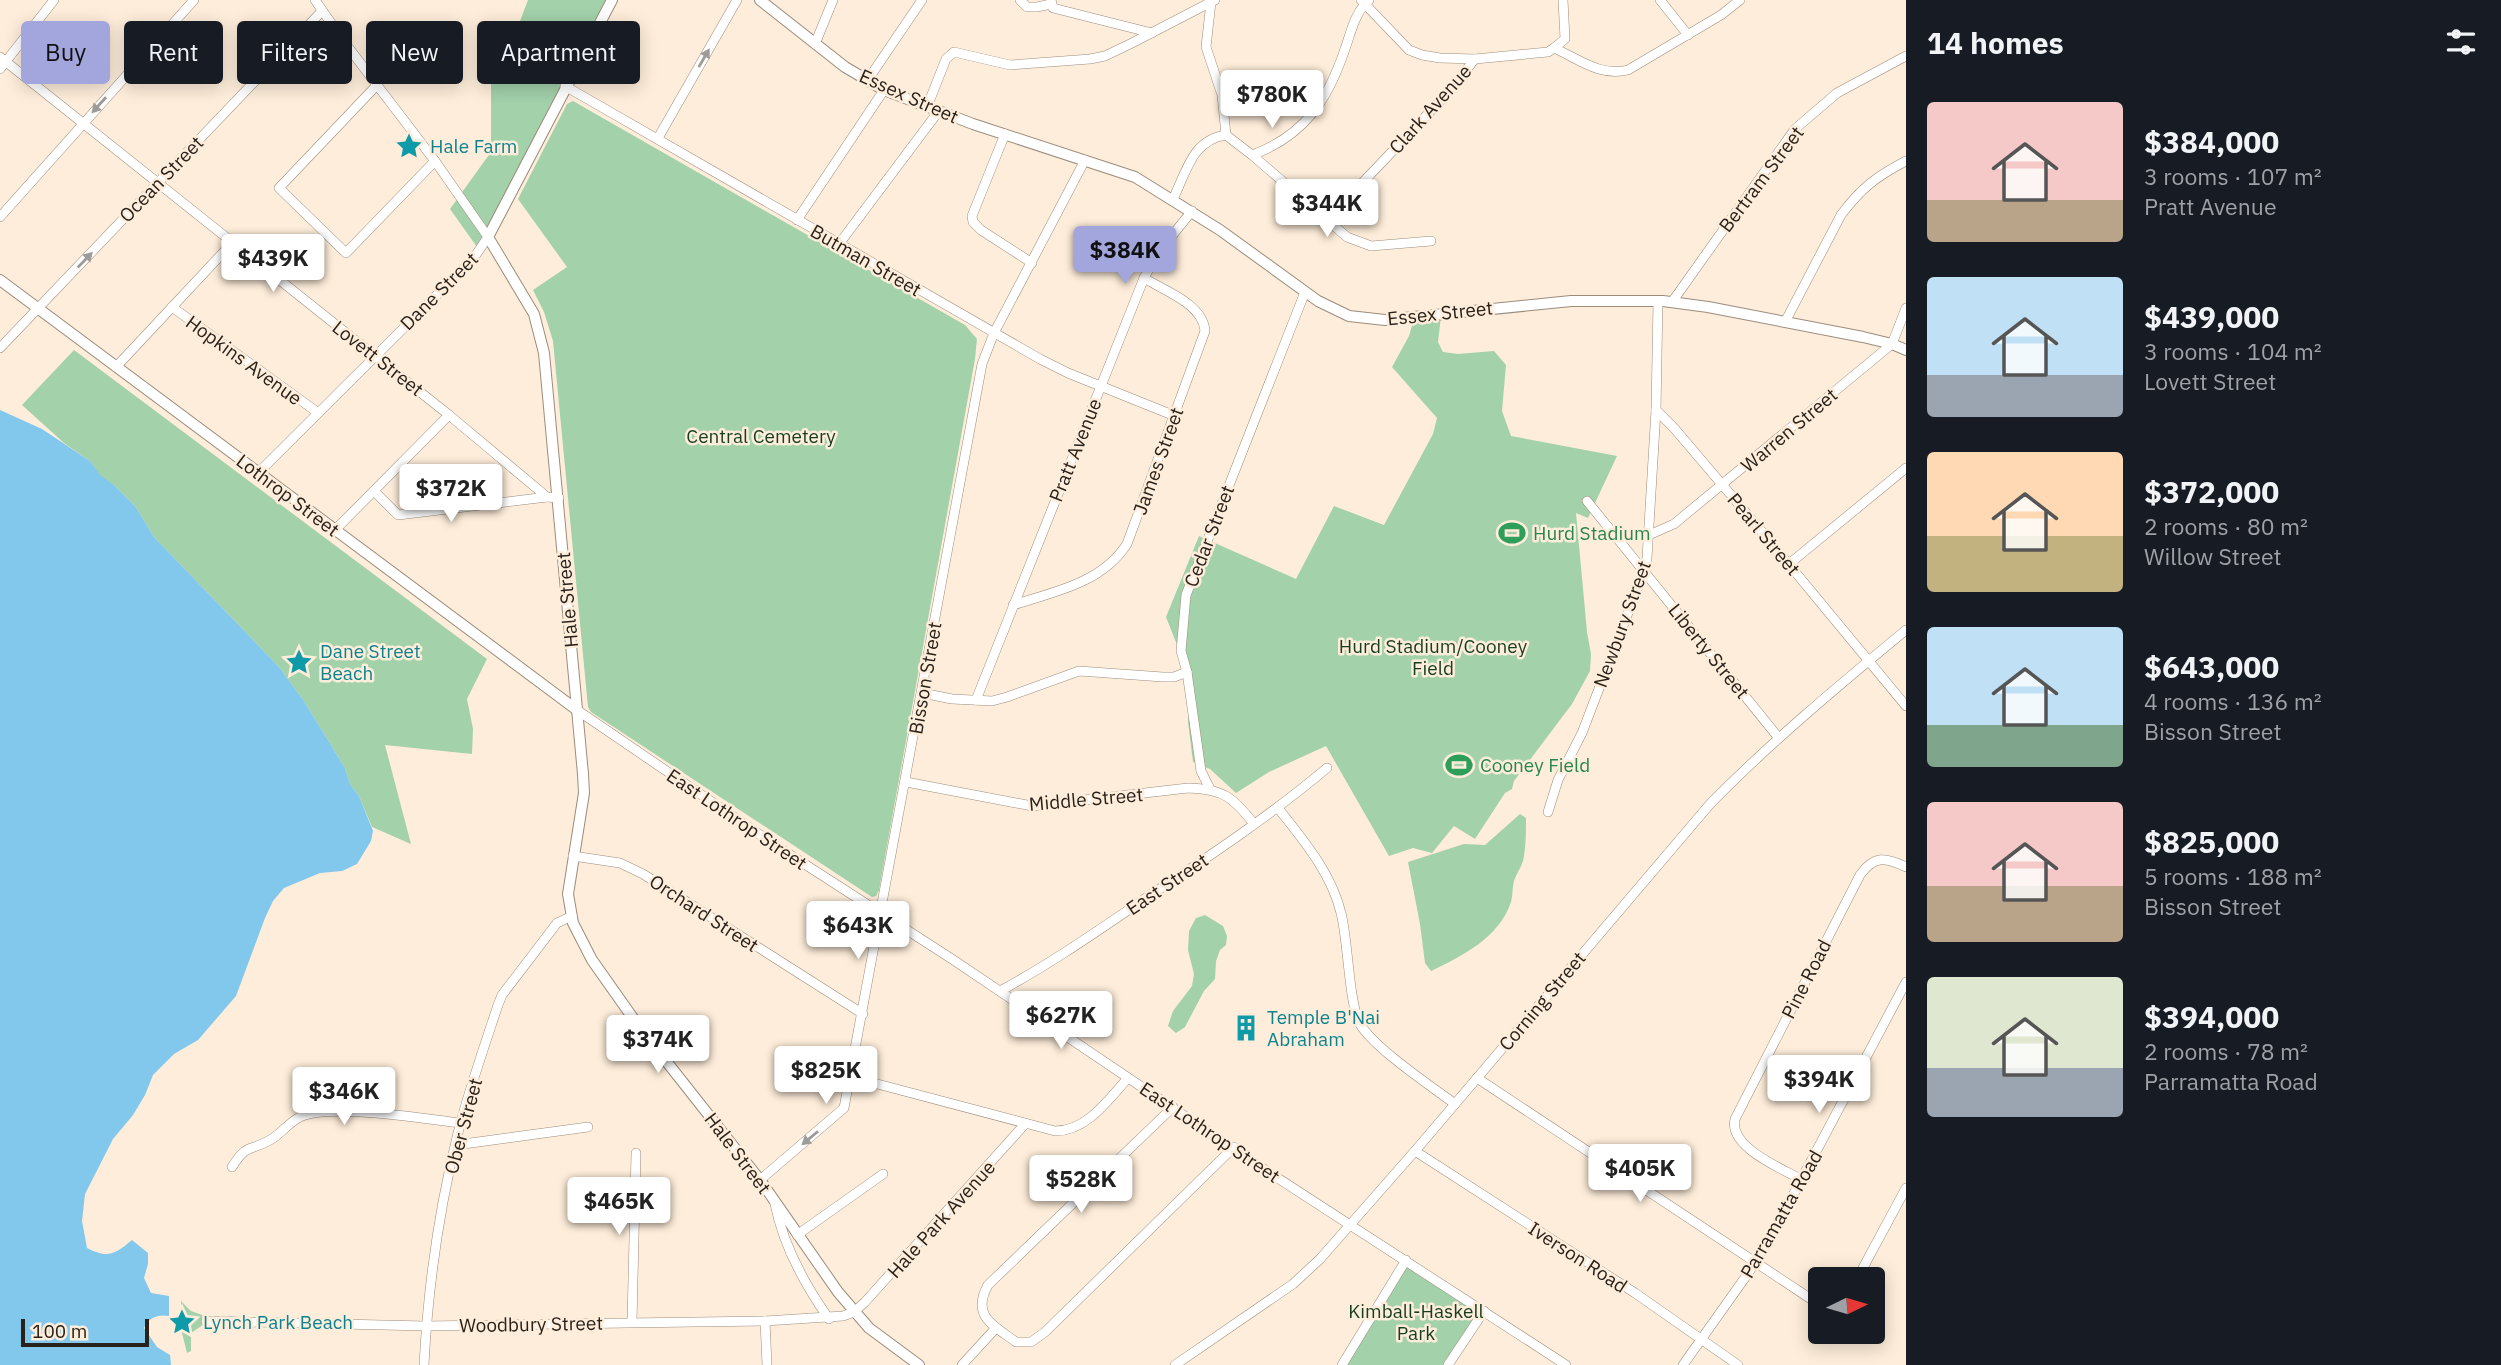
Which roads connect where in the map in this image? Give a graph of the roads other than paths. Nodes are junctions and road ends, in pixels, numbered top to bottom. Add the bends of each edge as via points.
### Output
1 (54, 0) edge
2 (194, 0) edge
3 (315, 0) edge
4 (612, 0) edge
5 (737, 0) edge
6 (760, 0) edge
7 (833, 0) edge
8 (922, 0) edge
9 (1020, 0) edge
10 (1563, 0) edge
11 (1660, 0) edge
12 (1740, 0) edge
13 (1211, 1) edge
14 (1365, 1) edge
15 (1051, 2) edge
16 (322, 11) junction
17 (1152, 33) junction
18 (1688, 35) junction
19 (815, 44) junction
20 (1554, 48) junction
21 (1906, 56) edge
22 (1475, 59) junction
23 (2, 62) edge
24 (867, 81) junction
25 (377, 85) junction
26 (565, 86) junction
27 (884, 90) junction
28 (927, 107) junction
29 (938, 112) junction
30 (83, 122) junction
31 (1005, 134) junction
32 (1226, 135) junction
33 (658, 138) junction
34 (1252, 155) junction
35 (1085, 160) junction
36 (435, 161) junction
37 (1906, 161) edge
38 (159, 182) junction
39 (1173, 199) junction
40 (1192, 211) junction
41 (0, 218) edge
42 (797, 220) junction
43 (1327, 220) junction
44 (488, 237) junction
45 (1431, 241) dead end
46 (233, 242) junction
47 (839, 244) junction
48 (1032, 263) junction
49 (1144, 278) junction
50 (0, 280) edge
51 (1305, 292) junction
52 (1658, 301) junction
53 (1672, 302) junction
54 (172, 307) junction
55 (1906, 308) edge
56 (38, 309) junction
57 (1785, 322) junction
58 (994, 333) junction
59 (1892, 344) junction
60 (0, 348) edge
61 (1906, 351) edge
62 (375, 356) junction
63 (116, 367) junction
64 (1101, 387) junction
65 (1656, 410) junction
66 (317, 412) junction
67 (449, 415) junction
68 (1175, 416) junction
69 (1906, 468) edge
70 (258, 473) junction
71 (1723, 485) junction
72 (374, 491) junction
73 (547, 497) junction
74 (559, 498) junction
75 (1587, 501) dead end
76 (335, 530) junction
77 (1649, 536) junction
78 (1789, 564) junction
79 (1644, 571) junction
80 (1013, 605) junction
81 (1906, 630) edge
82 (1869, 661) junction
83 (1186, 673) junction
84 (922, 693) junction
85 (976, 700) junction
86 (1906, 706) edge
87 (577, 710) junction
88 (1778, 737) junction
89 (1327, 768) dead end
90 (906, 782) junction
91 (1210, 789) junction
92 (1278, 808) junction
93 (1548, 812) dead end
94 (1254, 824) junction
95 (573, 856) junction
96 (1906, 867) edge
97 (882, 913) junction
98 (572, 916) junction
99 (1906, 982) edge
100 (1000, 991) junction
101 (863, 1014) junction
102 (851, 1077) junction
103 (1128, 1078) junction
104 (1477, 1078) junction
105 (1455, 1104) junction
106 (1172, 1107) junction
107 (461, 1123) junction
108 (1025, 1124) junction
109 (588, 1128) dead end
110 (456, 1145) junction
111 (1234, 1147) junction
112 (1415, 1151) junction
113 (636, 1153) dead end
114 (232, 1167) dead end
115 (883, 1174) dead end
116 (760, 1180) junction
117 (1802, 1180) junction
118 (1906, 1188) edge
119 (775, 1203) junction
120 (1351, 1224) junction
121 (797, 1235) junction
122 (1406, 1260) junction
123 (1756, 1262) junction
124 (1863, 1267) edge
125 (1808, 1297) edge
126 (1484, 1311) junction
127 (854, 1312) junction
128 (829, 1319) junction
129 (206, 1321) dead end
130 (765, 1321) junction
131 (632, 1322) junction
132 (426, 1326) junction
133 (996, 1328) junction
134 (1701, 1339) junction
135 (424, 1365) edge
136 (767, 1365) edge
137 (919, 1365) edge
138 (962, 1365) edge
139 (1174, 1365) edge
140 (1342, 1365) edge
141 (1448, 1365) edge
142 (1566, 1365) edge
143 (1683, 1365) edge
144 (1738, 1365) edge

1 - 23 street
2 -> 30 street
3 - 16 street, Hale Street
4 - 26 main road, Dane Street
33 -> 5 street
6 - 19 main road, Essex Street
7 - 19 street
8 - 24 street
9 - 15 street via 1027,7
10 - 20 street via 1565,38
11 - 18 street
12 - 18 street
13 - 17 street
13 - 32 street via 1206,47 1222,95
14 - 22 street via 1409,50 1440,58
14 - 34 street via 1318,107 1277,145
15 - 17 street via 1053,8
16 - 25 street, Hale Street
16 - 38 street, Ocean Street
17 - 28 street via 1090,60 1010,65 954,52 946,59
18 - 20 street via 1615,74
19 - 24 main road, Essex Street
20 - 22 street
21 - 53 street, Bertram Street via 1837,93 1795,129
22 - 43 street, Clark Avenue via 1443,99
23 - 30 street, Lovett Street
24 - 27 main road, Essex Street
25 - 36 street, Hale Street
25 - 36 street via 279,188 346,253
26 - 33 street, Butman Street
26 - 44 main road, Dane Street
27 - 28 main road, Essex Street
27 - 42 street
28 - 29 main road, Essex Street
29 - 31 main road, Essex Street
29 - 47 street
30 - 38 street, Lovett Street
30 - 41 street
31 - 35 main road, Essex Street
31 - 48 street via 973,222
32 - 34 street
32 - 39 street via 1212,137 1195,152
33 - 42 street, Butman Street
34 - 43 street
35 - 39 main road, Essex Street via 1135,177
35 - 48 street, Bisson Street
36 - 44 street, Hale Street
37 - 57 street via 1861,189 1849,203
38 - 46 street, Lovett Street
56 -> 38 street, Ocean Street
39 - 40 main road, Essex Street
40 - 49 street, Pratt Avenue
40 - 51 main road, Essex Street
42 - 47 street, Butman Street
43 - 45 street via 1347,237 1371,246
44 - 62 street, Dane Street via 473,259
44 - 74 main road, Hale Street via 539,326
46 - 54 street
46 - 62 street, Lovett Street
47 - 58 street, Butman Street
48 - 58 street, Bisson Street
49 - 64 street, Pratt Avenue
49 - 68 street, James Street via 1195,310 1204,322 1205,331
50 - 56 main road, Lothrop Street
51 - 52 main road, Essex Street via 1349,316 1385,320 1571,301
51 - 83 street, Cedar Street via 1186,595 1180,639
52 - 53 main road, Essex Street
52 - 65 street, Newbury Street
53 - 57 main road, Essex Street
54 - 63 street
54 - 66 street, Hopkins Avenue
55 - 59 street
56 - 60 street, Ocean Street
56 - 63 main road, Lothrop Street
57 - 59 main road, Essex Street
58 - 64 street, Butman Street
58 - 84 street, Bisson Street via 982,364
59 - 61 main road, Essex Street
59 - 71 street, Warren Street
62 - 66 street, Dane Street
62 - 67 street, Lovett Street
63 - 70 main road, Lothrop Street
64 - 68 street, Butman Street
64 - 80 street, Pratt Avenue
65 - 71 street, Pearl Street
65 - 77 street, Newbury Street
66 - 70 street, Dane Street
67 - 72 street
67 - 73 street, Lovett Street
68 - 80 street, James Street via 1118,557 1097,575
69 - 78 street
70 - 76 main road, Lothrop Street
71 - 77 street, Warren Street via 1674,524
71 - 78 street, Pearl Street
72 - 73 street via 398,515
72 - 76 street
73 - 74 street
74 - 87 main road, Hale Street
75 - 79 street, Liberty Street
76 - 87 main road, Lothrop Street
77 - 79 street, Newbury Street
78 - 82 street, Pearl Street
79 - 88 street, Liberty Street
79 - 93 street, Newbury Street
80 - 85 street, Pratt Avenue
81 - 82 street, Corning Street
82 - 86 street, Pearl Street
82 - 88 street, Corning Street
83 - 85 street via 1163,677 1079,671 1007,697
83 - 91 street, Cedar Street via 1200,771
84 - 85 street
84 - 90 street, Bisson Street
87 - 95 main road, Hale Street via 584,793
87 - 97 street, East Lothrop Street
88 - 104 street, Corning Street via 1710,804
89 - 92 street, East Street
90 - 91 street, Middle Street via 1032,806
90 - 97 street, Bisson Street
91 - 94 street via 1226,795
92 - 94 street, East Street
92 - 105 street via 1321,865 1333,889 1359,1023 1391,1055
94 - 100 street, East Street via 1042,968
95 - 98 main road, Hale Street via 568,894
95 - 101 street, Orchard Street via 620,863 643,874
96 - 117 street, Pine Road via 1876,860 1860,875 1735,1119 1734,1133 1741,1144
97 - 100 street, East Lothrop Street
97 - 101 street, Bisson Street
98 - 107 street, Ober Street via 557,923 502,995
98 - 116 main road, Hale Street via 612,990
99 - 117 street, Parramatta Road
100 - 103 street, East Lothrop Street
101 - 102 street, Bisson Street
102 - 108 street
102 -> 116 street, Bisson Street via 840,1114
103 - 106 street, East Lothrop Street
103 - 108 street via 1078,1128 1055,1131
104 - 105 street, Corning Street
104 - 123 street
105 - 112 street, Corning Street
106 - 111 street, East Lothrop Street
106 - 133 street via 988,1285 981,1307
107 - 110 street, Ober Street
107 - 114 street via 360,1111 318,1113 301,1117 268,1142 242,1151
108 - 127 street, Hale Park Avenue
109 - 110 street
110 - 132 street, Ober Street via 443,1202
111 - 120 street, East Lothrop Street
111 - 133 street via 1045,1332 1024,1344
112 - 120 street, Corning Street
112 - 134 street, Iverson Road
113 - 131 street
115 - 121 street
116 - 119 main road, Hale Street
117 - 123 street, Parramatta Road
118 - 124 street
119 - 121 main road, Hale Street
119 - 128 street, Hale Street via 779,1227
120 - 122 street, East Lothrop Street
120 - 139 street, Corning Street via 1293,1284
121 - 127 main road, Hale Street
122 - 126 street, East Lothrop Street
122 - 140 street
123 - 125 street
123 - 134 street, Parramatta Road
126 - 141 street
126 - 142 street, East Lothrop Street
127 - 128 street, Woodbury Street
127 - 137 main road, Hale Street
128 - 130 street, Woodbury Street
129 - 132 street, Woodbury Street
130 - 131 street, Woodbury Street
130 - 136 street
131 - 132 street, Woodbury Street
132 - 135 street, Ober Street
133 - 138 street
134 - 143 street, Parramatta Road
134 - 144 street, Iverson Road

